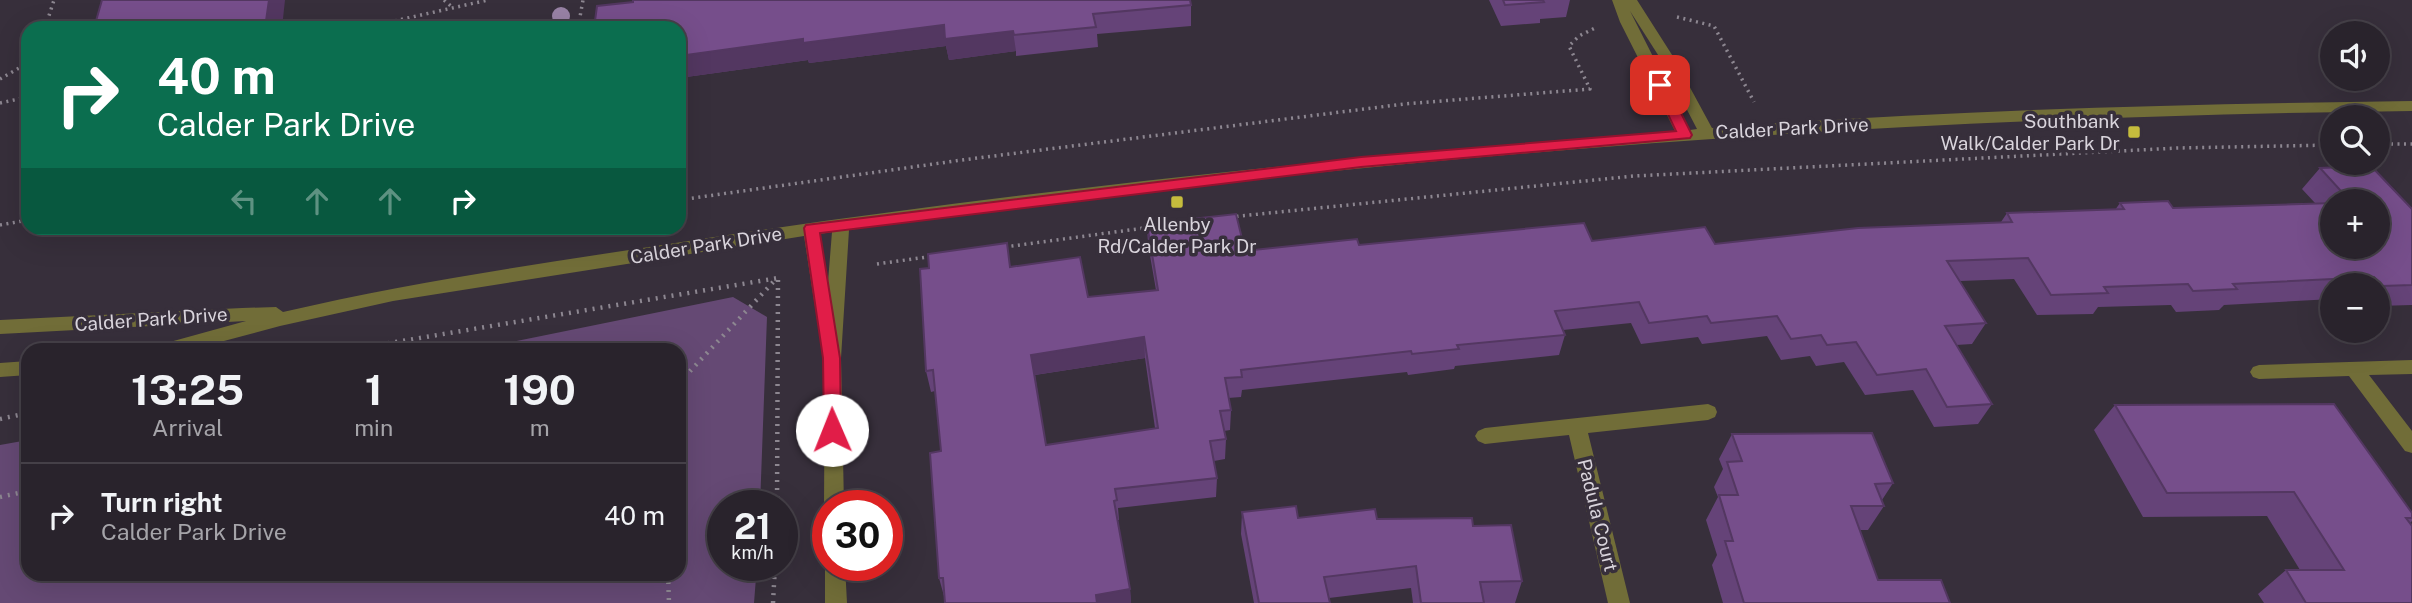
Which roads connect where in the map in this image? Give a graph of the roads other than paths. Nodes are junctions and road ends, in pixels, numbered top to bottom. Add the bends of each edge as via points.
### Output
1 (1619, 0) edge
2 (1630, 0) edge
3 (2412, 106) edge
4 (1707, 134) junction
5 (1685, 135) junction
6 (841, 224) junction
7 (811, 228) junction
8 (301, 313) junction
9 (0, 327) edge
10 (191, 343) edge
11 (832, 358) junction
12 (2412, 367) edge
13 (21, 368) edge
14 (2354, 369) junction
15 (0, 370) edge
16 (2259, 372) dead end
17 (1708, 412) dead end
18 (1577, 427) junction
19 (1485, 436) dead end
20 (2412, 445) edge
21 (834, 490) edge
22 (835, 581) edge
23 (836, 603) edge
24 (1619, 603) edge

1 - 5 street
2 - 4 street
3 - 4 street, Calder Park Drive via 2176,108
4 - 5 street, Calder Park Drive
5 - 6 street, Calder Park Drive via 1373,161
6 - 7 street, Calder Park Drive
6 - 11 street
7 - 8 street, Calder Park Drive
7 - 11 street
8 - 9 street, Calder Park Drive via 197,314 134,322
8 - 10 street, Calder Park Drive
11 - 21 street
12 - 14 street
13 - 15 street
14 - 16 street
14 - 20 street
17 - 18 street
18 - 19 street
18 - 24 street, Padula Court
22 - 23 street

